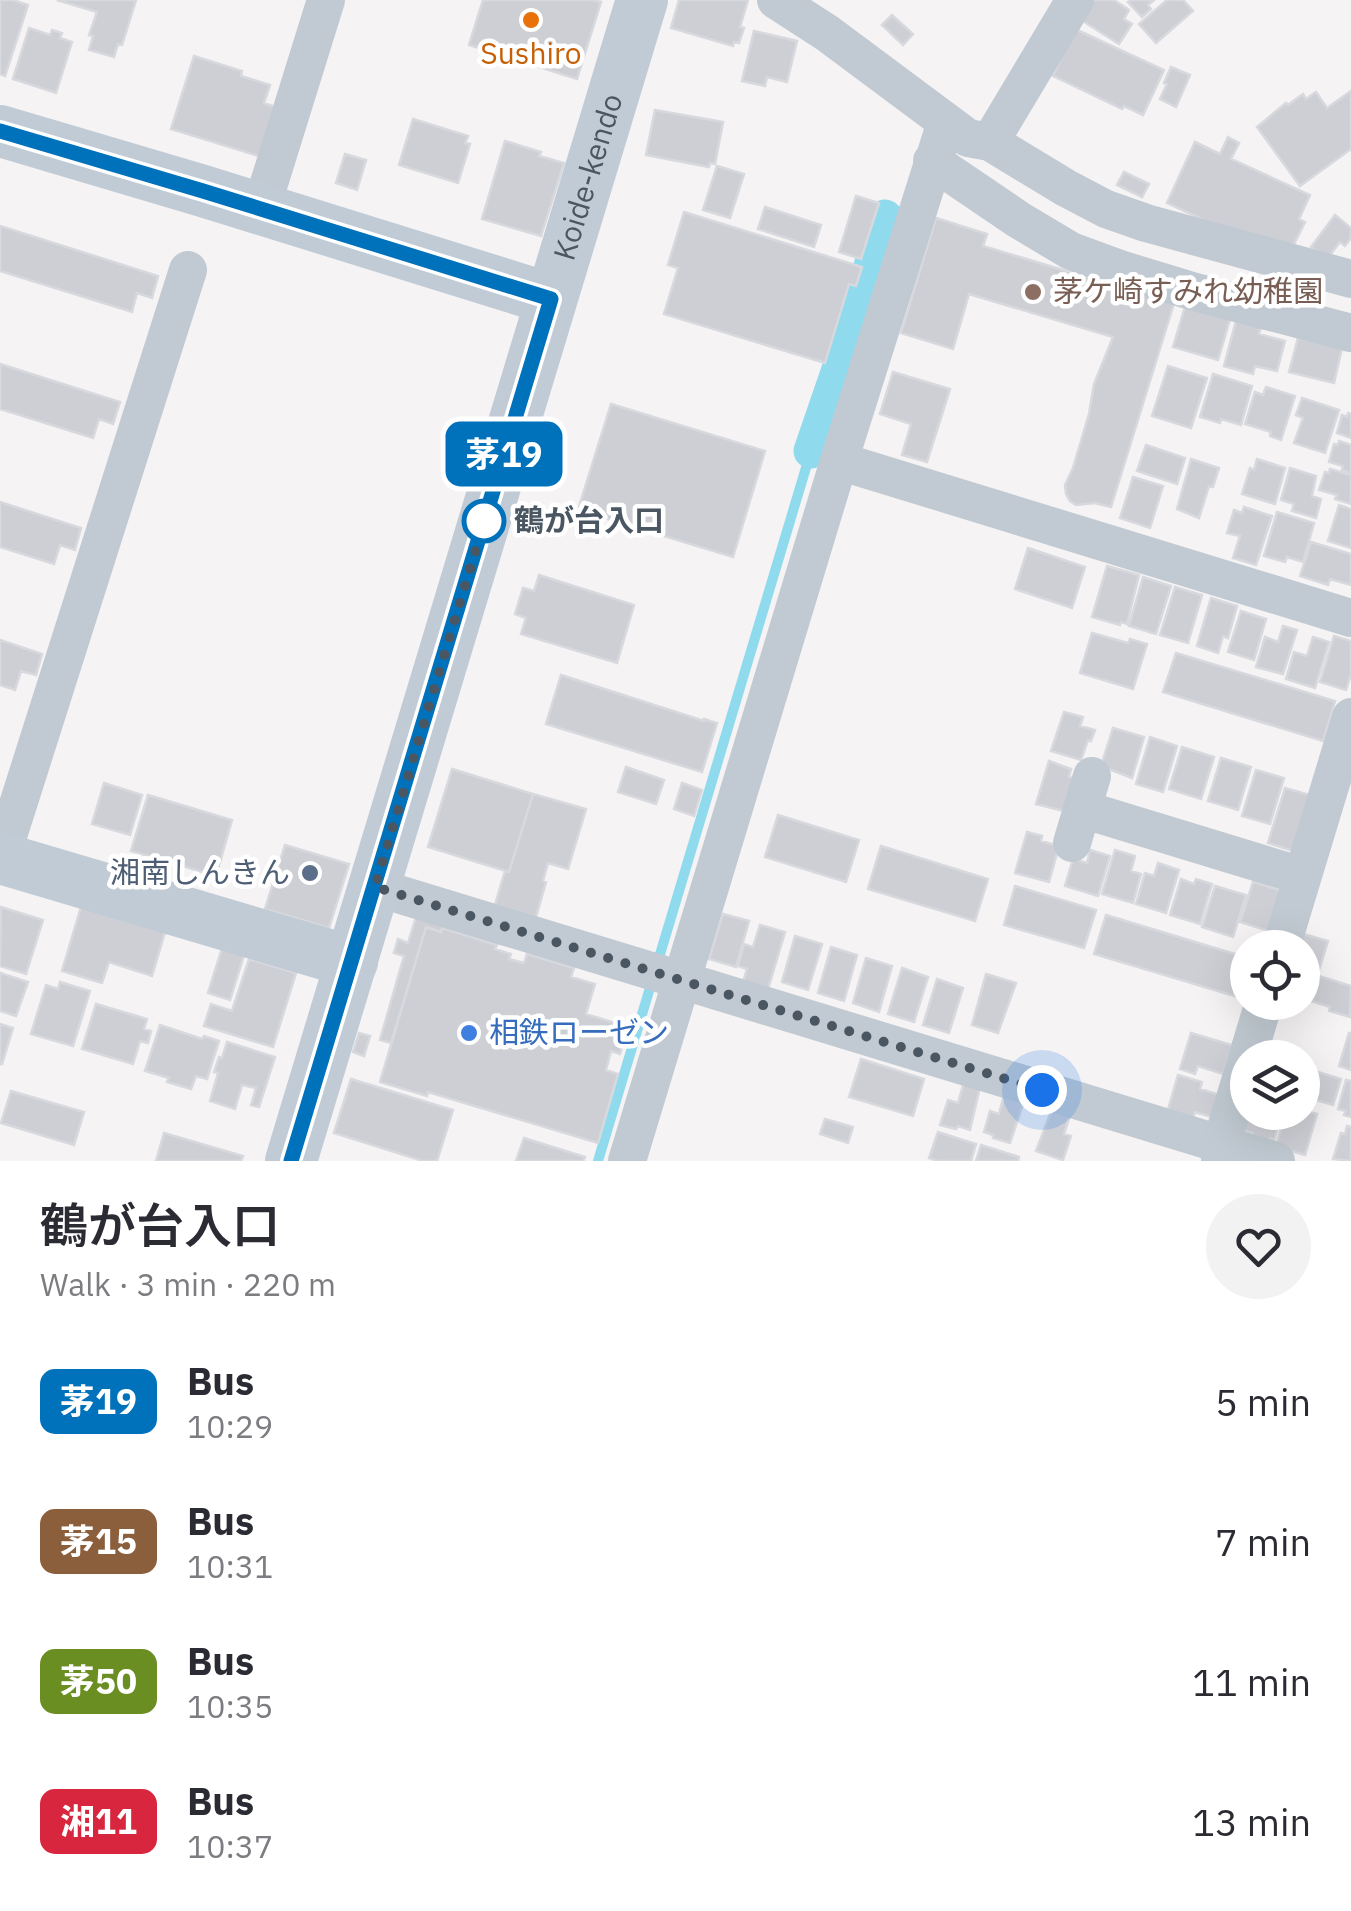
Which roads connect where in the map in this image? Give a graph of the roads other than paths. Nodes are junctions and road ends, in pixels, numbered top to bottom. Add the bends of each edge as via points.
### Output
1 (326, 0) edge
2 (642, 0) edge
3 (776, 0) edge
4 (1075, 0) edge
5 (946, 122) junction
6 (0, 131) edge
7 (990, 142) junction
8 (932, 161) junction
9 (261, 209) junction
10 (188, 270) dead end
11 (1351, 279) edge
12 (551, 299) junction
13 (1351, 334) edge
14 (839, 461) junction
15 (1351, 618) edge
16 (1351, 717) edge
17 (1082, 809) dead end
18 (0, 858) edge
19 (1302, 876) junction
20 (375, 887) junction
21 (1286, 930) edge
22 (352, 962) junction
23 (670, 976) junction
24 (1259, 1020) edge
25 (1220, 1153) edge
26 (291, 1161) edge
27 (628, 1161) edge
28 (1276, 1161) edge

1 - 9 street
2 - 12 main road, Koide-kendo
3 - 5 street
4 - 7 street
5 - 7 street via 968,138
5 - 8 street
6 - 9 main road
7 - 11 street via 1106,209
8 - 13 street via 1071,250
8 - 14 street
9 - 12 main road
10 - 18 street
12 - 20 main road, Koide-kendo
14 - 15 street
14 - 23 street
16 - 19 street
17 - 19 street
18 - 22 main road
19 - 21 street
20 - 22 main road, Koide-kendo
20 - 23 street
22 - 26 main road, Koide-kendo
23 - 25 street
23 - 27 street
24 - 25 street
25 - 28 street

